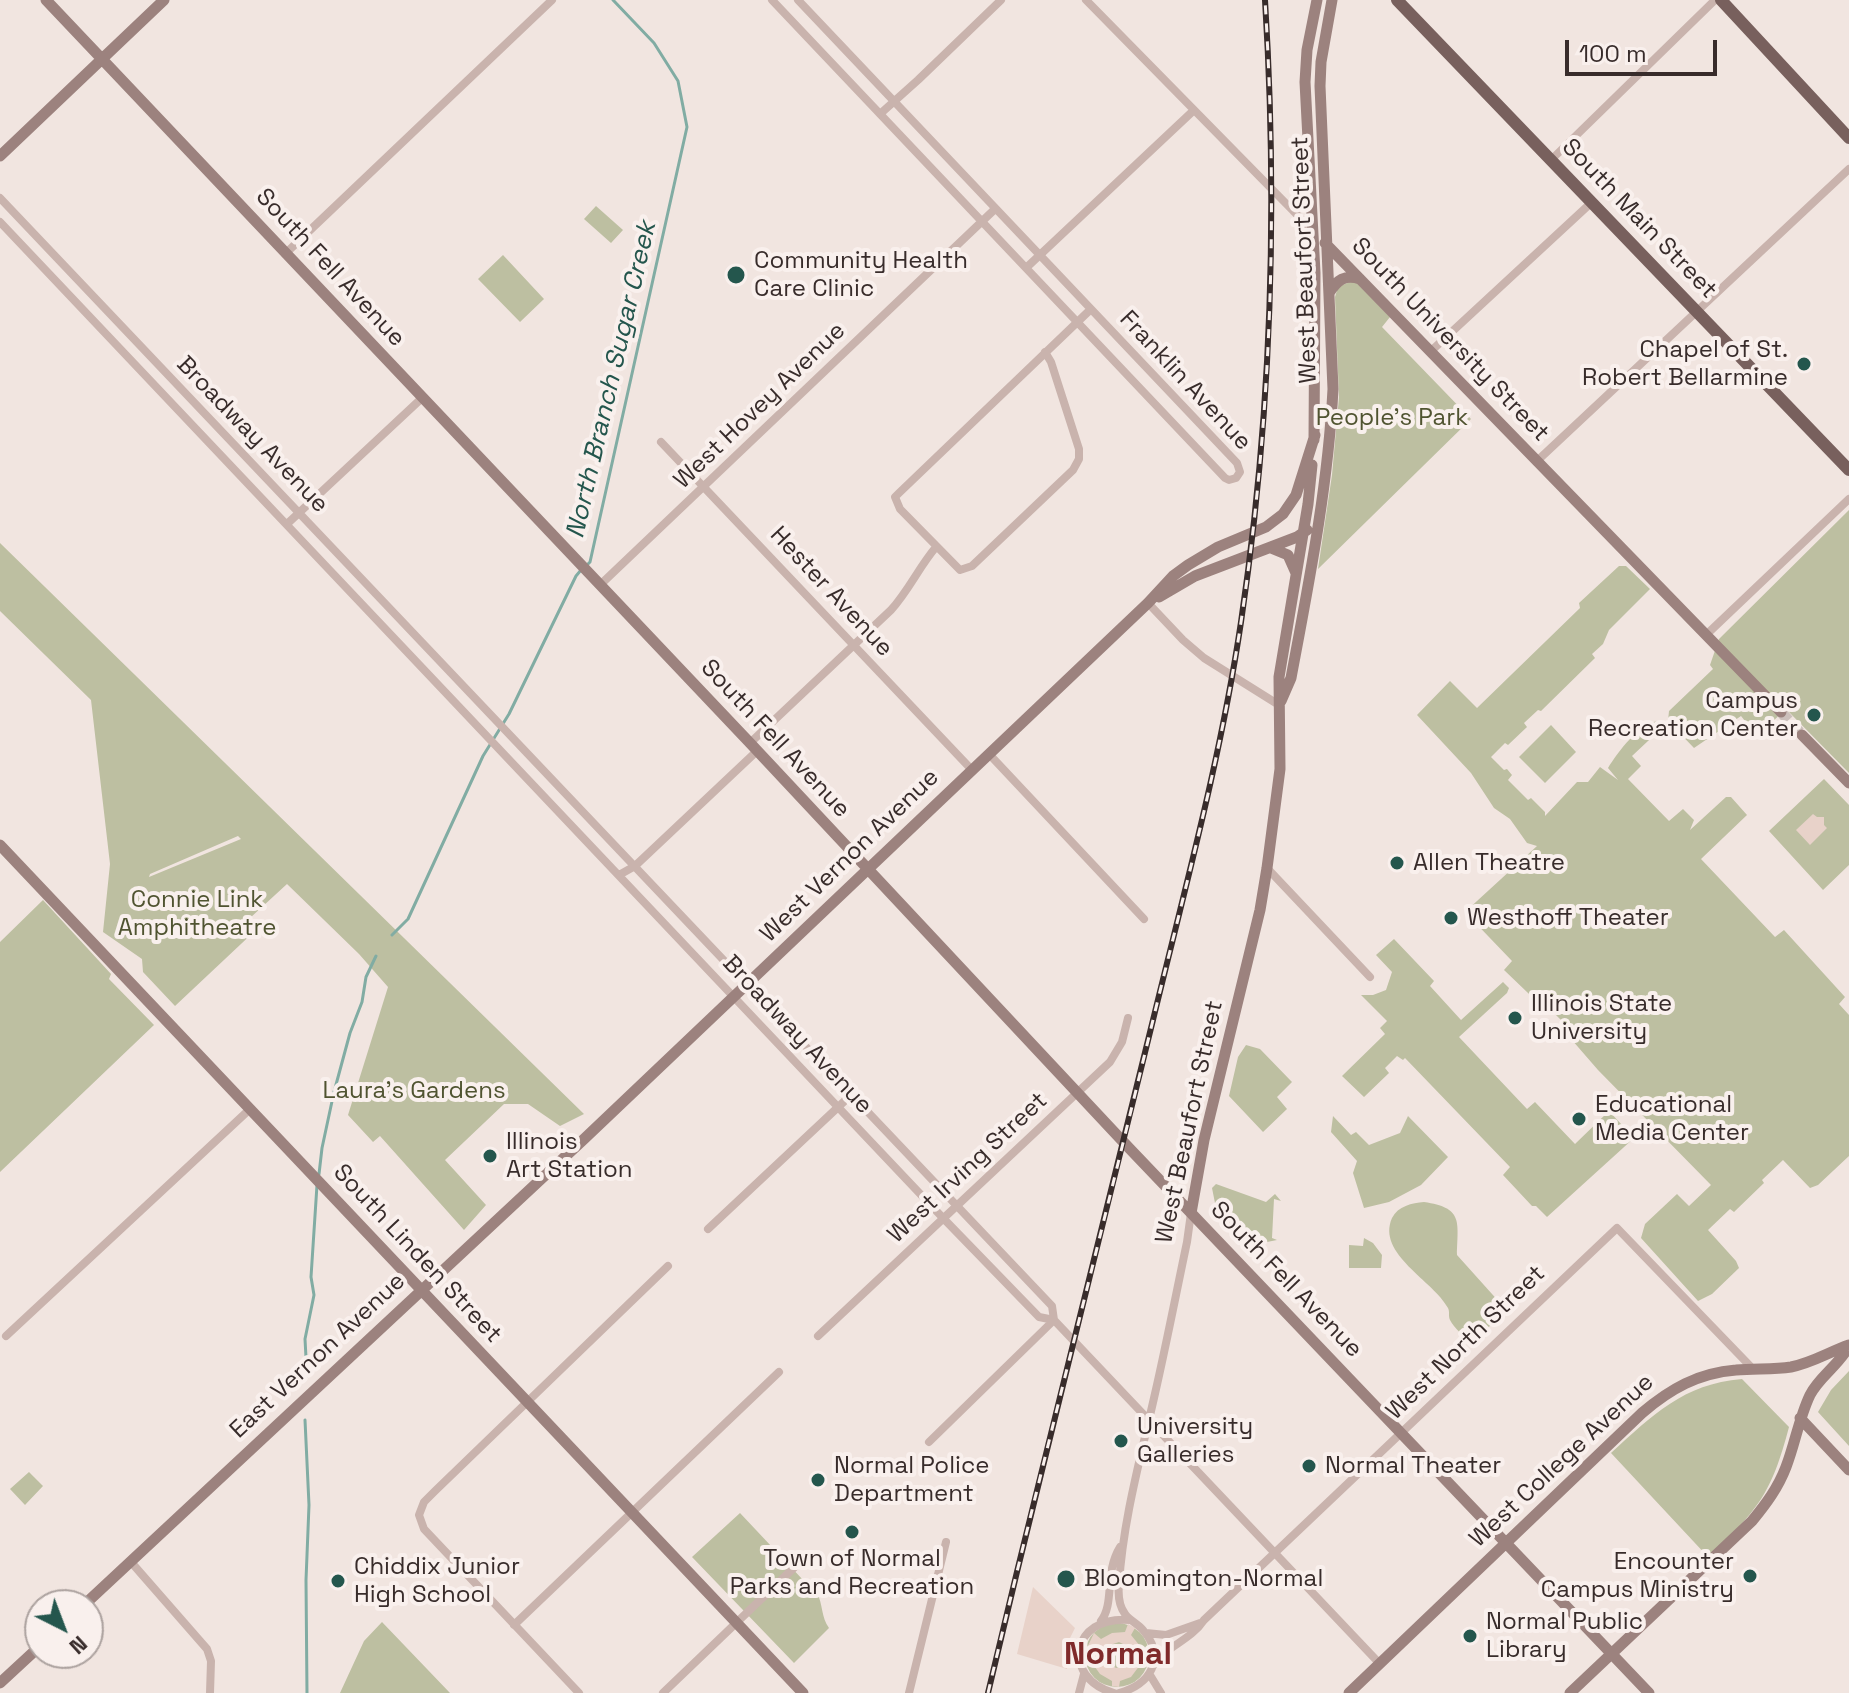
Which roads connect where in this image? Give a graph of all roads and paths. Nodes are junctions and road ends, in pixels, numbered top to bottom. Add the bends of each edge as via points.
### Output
1 (46, 0) edge
2 (164, 0) edge
3 (552, 0) edge
4 (772, 0) edge
5 (798, 0) edge
6 (1001, 0) edge
7 (1086, 0) edge
8 (1317, 0) edge
9 (1332, 0) edge
10 (1397, 0) edge
11 (1718, 0) edge
12 (102, 59) junction
13 (894, 102) junction
14 (1193, 111) junction
15 (880, 114) junction
16 (1849, 138) edge
17 (0, 156) edge
18 (1551, 160) junction
19 (1849, 169) edge
20 (0, 198) edge
21 (1592, 202) junction
22 (995, 209) junction
23 (0, 222) edge
24 (982, 222) junction
25 (1314, 232) junction
26 (1328, 246) junction
27 (285, 254) junction
28 (1039, 254) junction
29 (1026, 268) junction
30 (1363, 280) junction
31 (1329, 294) junction
32 (1091, 309) junction
33 (1698, 312) junction
34 (1077, 322) junction
35 (1045, 352) junction
36 (1430, 352) junction
37 (422, 398) junction
38 (1315, 435) junction
39 (661, 442) dead end
40 (1537, 461) junction
41 (1849, 470) edge
42 (704, 487) junction
43 (1849, 499) edge
44 (1321, 511) junction
45 (299, 513) junction
46 (287, 524) junction
47 (1303, 533) junction
48 (936, 547) junction
49 (1269, 548) junction
50 (1296, 573) junction
51 (600, 585) junction
52 (1148, 603) junction
53 (1706, 635) junction
54 (854, 645) junction
55 (476, 698) junction
56 (1279, 705) junction
57 (463, 710) junction
58 (1781, 712) tunnel mouth
59 (1802, 735) tunnel mouth
60 (754, 747) junction
61 (530, 754) junction
62 (989, 754) junction
63 (513, 764) junction
64 (972, 770) junction
65 (1849, 783) edge
66 (0, 845) edge
67 (635, 866) junction
68 (1267, 868) junction
69 (868, 869) junction
70 (619, 875) junction
71 (1144, 919) dead end
72 (1370, 977) dead end
73 (747, 984) junction
74 (733, 997) junction
75 (1128, 1018) dead end
76 (1078, 1092) junction
77 (851, 1095) junction
78 (838, 1107) junction
79 (250, 1109) junction
80 (583, 1140) joint
81 (956, 1206) junction
82 (1191, 1213) junction
83 (943, 1218) junction
84 (708, 1229) dead end
85 (668, 1266) dead end
86 (421, 1291) junction
87 (1054, 1320) junction
88 (6, 1336) dead end
89 (818, 1336) dead end
90 (1849, 1346) edge
91 (1754, 1369) junction
92 (779, 1372) dead end
93 (526, 1402) junction
94 (1800, 1418) junction
95 (1148, 1422) junction
96 (1402, 1431) junction
97 (929, 1442) dead end
98 (1849, 1470) edge
99 (630, 1512) junction
100 (946, 1542) dead end
101 (1507, 1542) junction
102 (1120, 1546) junction
103 (1274, 1554) junction
104 (802, 1560) dead end
105 (131, 1562) junction
106 (101, 1589) edge
107 (1131, 1620) junction
108 (1204, 1620) junction
109 (736, 1623) junction
110 (1099, 1623) junction
111 (514, 1625) junction
112 (1146, 1633) junction
113 (1612, 1654) junction
114 (24, 1661) edge
115 (1380, 1664) junction
116 (1151, 1671) junction
117 (1084, 1674) junction
118 (0, 1683) edge
119 (1116, 1692) edge
120 (210, 1693) edge
121 (579, 1693) edge
122 (663, 1693) edge
123 (803, 1693) edge
124 (909, 1693) edge
125 (1079, 1693) edge
126 (1161, 1693) edge
127 (1349, 1693) edge
128 (1570, 1693) edge
129 (1649, 1693) edge

1 - 12 main road, South Fell Avenue
2 - 12 main road
3 - 27 street
4 - 15 street, Franklin Avenue
5 - 13 street, Franklin Avenue
6 - 13 street
7 - 14 street, South University Street
8 - 25 main road, West Beaufort Street via 1305,82
9 - 26 main road, West Beaufort Street via 1320,74
10 - 18 main road, South Main Street
11 - 16 main road
11 - 18 street
12 - 17 main road
12 - 27 main road, South Fell Avenue
13 - 15 street
13 - 22 street, Franklin Avenue
14 - 25 street, South University Street
14 - 28 street
15 - 24 street, Franklin Avenue
18 - 21 main road, South Main Street
19 - 33 street
20 - 45 street, Broadway Avenue
21 - 33 main road, South Main Street
21 - 36 street
22 - 24 street, West Hovey Avenue
22 - 28 street, Franklin Avenue
23 - 46 street, Broadway Avenue
24 - 29 street, Franklin Avenue
24 - 42 street, West Hovey Avenue
25 - 26 main road, South University Street
25 - 38 main road, West Beaufort Street
26 - 30 main road, South University Street
26 - 31 main road, West Beaufort Street
27 - 37 main road, South Fell Avenue
28 - 29 street
28 - 32 street, Franklin Avenue
29 - 34 street, Franklin Avenue
30 - 31 main road via 1346,277
30 - 36 main road, South University Street
31 - 44 main road, West Beaufort Street via 1333,389
32 - 34 street
32 - 34 street, Franklin Avenue via 1237,463 1236,478 1225,478
33 - 40 street
33 - 41 main road, South Main Street
34 - 35 street
35 - 48 street via 895,497
35 - 48 street via 1079,449 1078,462 967,570 960,570
36 - 40 main road, South University Street
37 - 45 street
37 - 51 main road, South Fell Avenue
38 - 47 main road, West Beaufort Street
38 - 52 main road, West Vernon Avenue via 1296,495 1283,514 1188,565
39 - 42 street, Hester Avenue
40 - 53 main road, South University Street
42 - 51 street, West Hovey Avenue
42 - 54 street, Hester Avenue
43 - 53 street
44 - 47 main road, West Vernon Avenue
44 - 56 main road, West Beaufort Street via 1291,678
45 - 46 street
45 - 55 street, Broadway Avenue
46 - 57 street, Broadway Avenue
47 - 49 main road, West Vernon Avenue
47 - 50 main road, West Beaufort Street
48 - 54 street via 902,597
49 - 50 main road via 1288,555
49 - 52 main road, West Vernon Avenue via 1195,576
50 - 56 main road, West Beaufort Street
51 - 60 main road, South Fell Avenue
52 - 56 street via 1204,658
52 - 62 main road, West Vernon Avenue
53 - 58 main road, South University Street
54 - 60 street
54 - 64 street, Hester Avenue
55 - 57 street
55 - 61 street, Broadway Avenue
56 - 68 main road, West Beaufort Street via 1280,769
57 - 63 street, Broadway Avenue
59 - 65 main road
60 - 67 street
60 - 69 main road, South Fell Avenue
61 - 63 street
61 - 67 street, Broadway Avenue
62 - 64 main road, West Vernon Avenue
62 - 71 street
63 - 70 street, Broadway Avenue
64 - 69 main road, West Vernon Avenue
66 - 79 main road, South Linden Street
67 - 70 street
67 - 73 street, Broadway Avenue
68 - 72 street
68 - 82 main road, West Beaufort Street
69 - 73 main road, West Vernon Avenue
69 - 76 main road, South Fell Avenue
70 - 74 street, Broadway Avenue
73 - 74 main road, West Vernon Avenue
73 - 77 street, Broadway Avenue
74 - 78 street, Broadway Avenue
74 - 80 main road, West Vernon Avenue
75 - 76 street, West Irving Street via 1117,1054
76 - 81 street, West Irving Street
76 - 82 main road, South Fell Avenue
77 - 78 street
77 - 81 street, Broadway Avenue
78 - 83 street, Broadway Avenue
78 - 84 street
79 - 86 main road, South Linden Street
79 - 88 street
80 - 86 main road, East Vernon Avenue
81 - 83 street, West Irving Street
81 - 87 street, Broadway Avenue via 1052,1306
82 - 95 street, West Beaufort Street
82 - 96 main road, South Fell Avenue
83 - 87 street, Broadway Avenue via 1039,1317
83 - 89 street, West Irving Street
85 - 93 street
86 - 93 main road, South Linden Street
86 - 105 main road, East Vernon Avenue
87 - 95 street, Broadway Avenue
87 - 97 street
90 - 91 main road, West College Avenue via 1795,1366
90 - 94 main road via 1812,1390
91 - 96 street, West North Street via 1617,1228
91 - 101 main road, West College Avenue via 1700,1377 1667,1392
92 - 99 street
93 - 99 main road, South Linden Street
93 - 111 street via 424,1502 419,1515 424,1529
94 - 98 main road
94 - 113 main road via 1771,1498
95 - 102 street, West Beaufort Street
95 - 103 street, Broadway Avenue
96 - 101 main road, South Fell Avenue
96 - 103 street, West North Street
99 - 109 main road, South Linden Street
99 - 111 street
100 - 124 street
101 - 113 main road, South Fell Avenue
101 - 115 main road, West College Avenue
102 - 107 street, West Beaufort Street via 1119,1594
102 - 110 street, West Beaufort Street via 1109,1574 1107,1611
103 - 108 street, West North Street
103 - 115 street, Broadway Avenue
104 - 109 street
105 - 106 main road, East Vernon Avenue
105 - 120 street via 207,1649
107 - 110 street
107 - 112 street
108 - 112 street, West North Street via 1166,1635
108 - 116 street, West North Street via 1160,1655
109 - 122 street
109 - 123 main road, South Linden Street
110 - 117 street via 1082,1642
111 - 121 street
112 - 116 street via 1153,1644
113 - 128 main road
113 - 129 main road, South Fell Avenue
114 - 118 main road
115 - 127 main road, West College Avenue
116 - 119 street via 1134,1689
116 - 126 street
117 - 119 street
117 - 125 street

